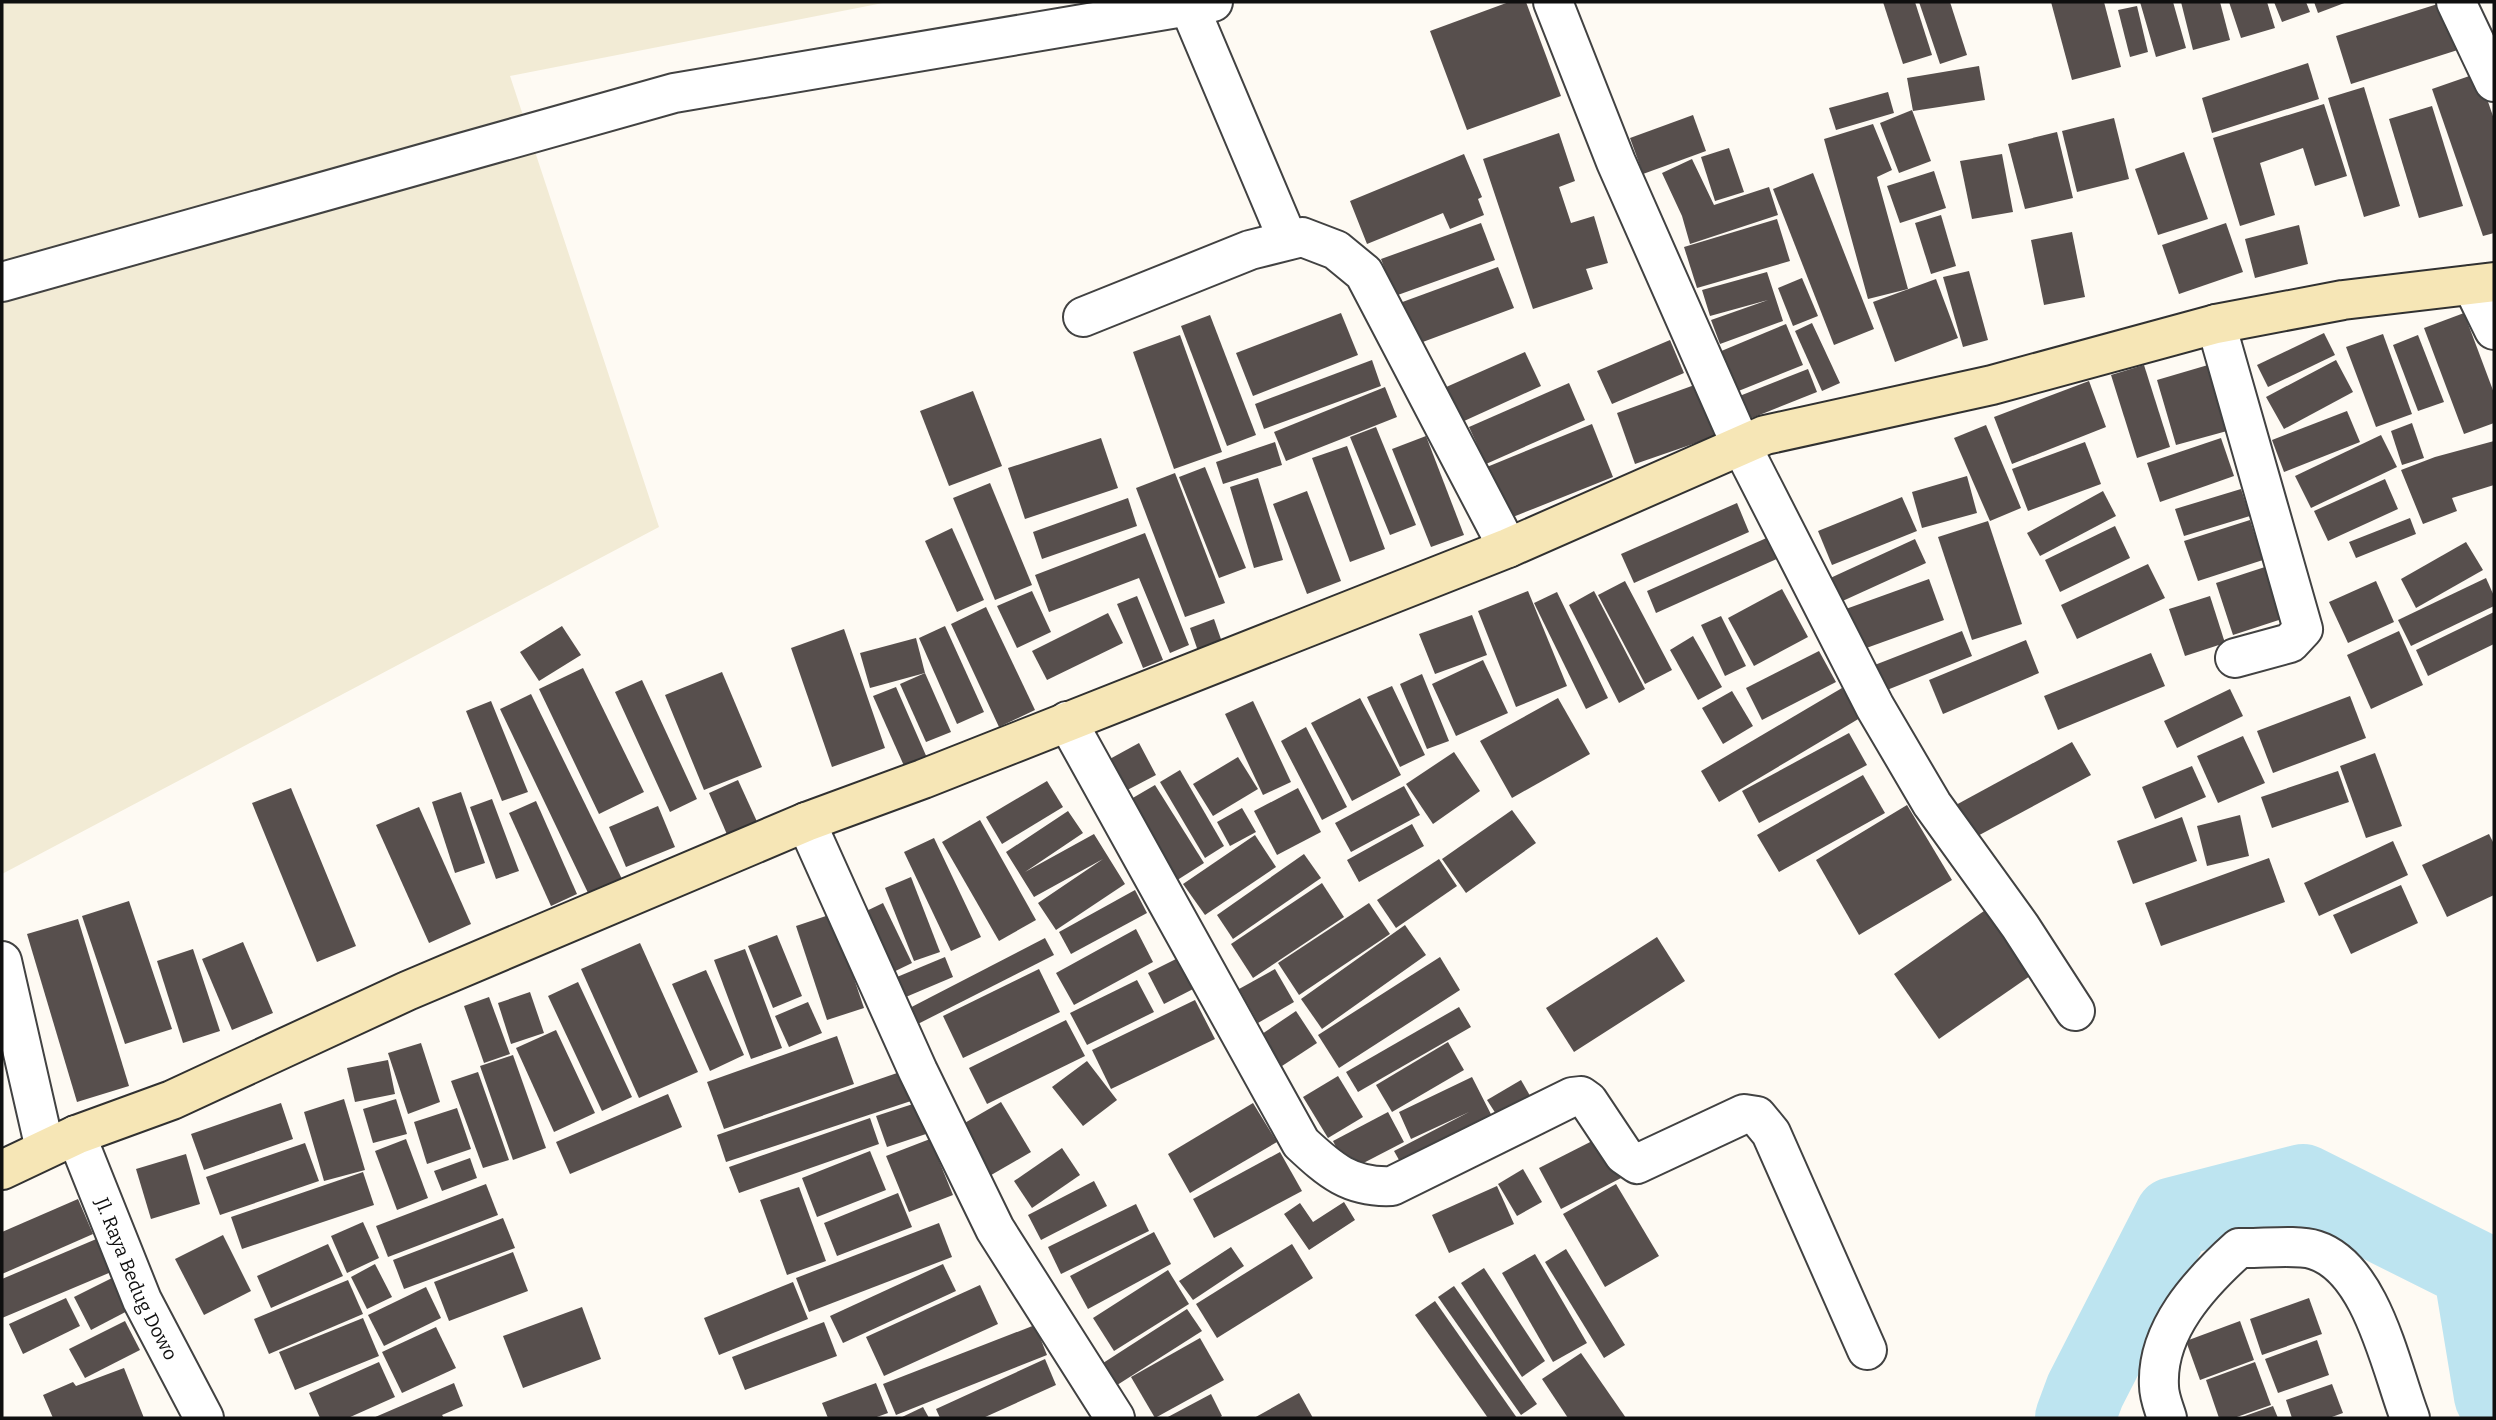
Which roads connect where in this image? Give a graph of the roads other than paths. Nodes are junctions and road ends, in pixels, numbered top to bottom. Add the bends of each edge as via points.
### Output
1 (1553, 2) edge
2 (2456, 2) edge
3 (1201, 4) edge
4 (2494, 82) edge
5 (1288, 240) junction
6 (2, 282) edge
7 (2483, 283) edge
8 (1083, 317) dead end
9 (2216, 324) junction
10 (2494, 330) edge
11 (1741, 445) junction
12 (1508, 548) junction
13 (2235, 658) dead end
14 (1067, 722) junction
15 (806, 822) junction
16 (2, 961) edge
17 (2076, 1011) dead end
18 (60, 1142) junction
19 (2, 1170) edge
20 (1867, 1350) dead end
21 (1101, 1409) edge
22 (204, 1418) edge
23 (2167, 1418) edge
24 (2410, 1418) edge

1 - 11 street via 1616,162
2 - 4 street
3 - 5 street
3 - 6 street via 674,93
5 - 8 street via 1250,250
5 - 12 street via 1302,237 1336,250 1364,273
7 - 9 street via 2343,300
7 - 10 street
9 - 11 street via 1993,385 1765,435
9 - 13 street via 2303,629 2290,643
11 - 12 street
11 - 17 street via 1875,707 1932,804
12 - 14 street
14 - 15 street
14 - 20 street via 1301,1143 1331,1171 1368,1187 1392,1186 1572,1097 1588,1101 1624,1155 1637,1164 1744,1114 1757,1116 1771,1133
15 - 18 street via 407,991 172,1100
15 - 21 street via 995,1229
16 - 18 street, Jl. Raya Bedug Dowo
18 - 19 street
18 - 22 street, Jl. Raya Bedug Dowo
23 - 24 street via 2158,1388 2162,1351 2179,1314 2239,1248 2315,1250 2342,1267 2358,1285

